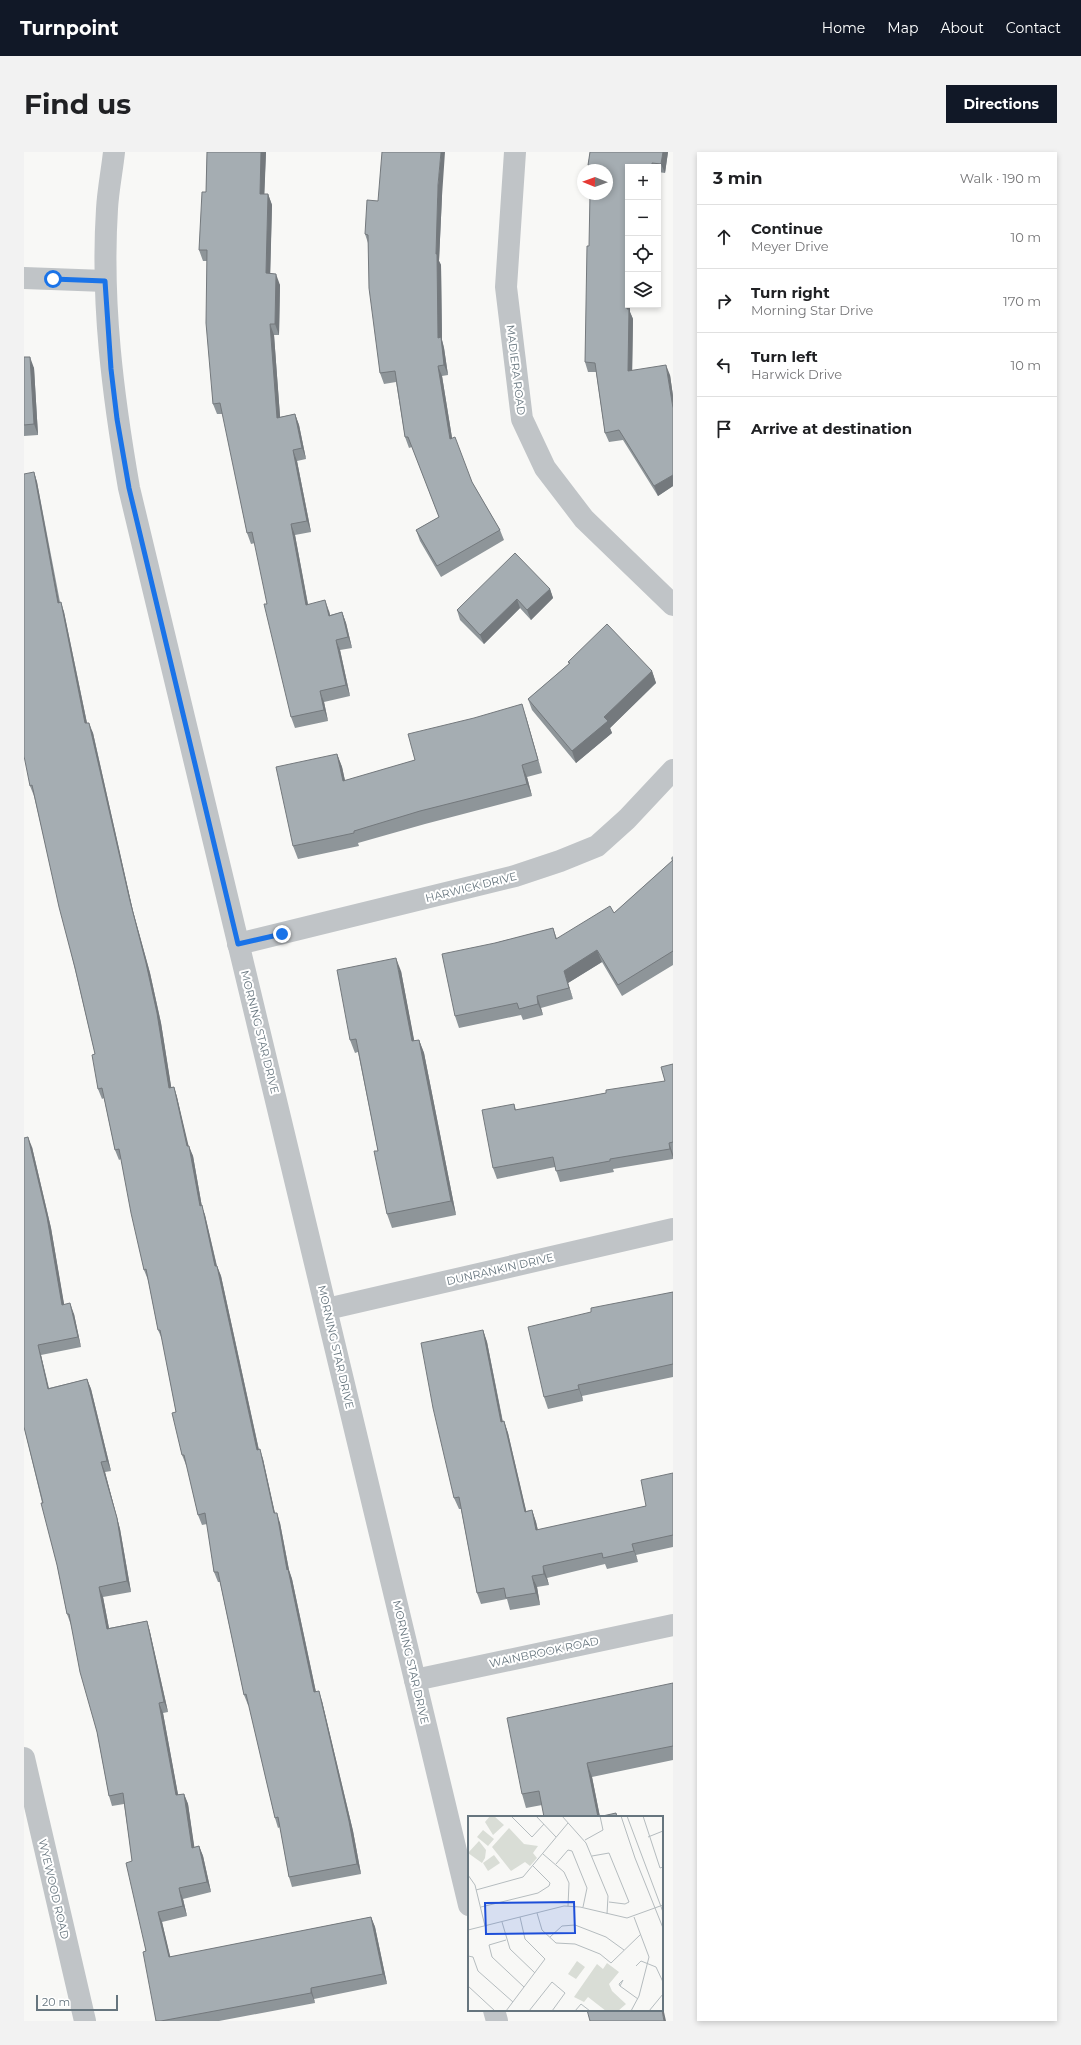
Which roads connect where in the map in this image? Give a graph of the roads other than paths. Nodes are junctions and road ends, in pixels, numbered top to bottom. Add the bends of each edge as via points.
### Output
1 (114, 152) edge
2 (515, 152) edge
3 (24, 278) edge
4 (105, 281) junction
5 (673, 605) edge
6 (673, 770) edge
7 (238, 944) junction
8 (673, 1229) edge
9 (327, 1309) junction
10 (673, 1625) edge
11 (415, 1680) junction
12 (24, 1758) edge
13 (468, 1901) edge
14 (494, 2011) edge
15 (85, 2021) edge
16 (497, 2021) edge

1 - 4 street, MORNING STAR DRIVE via 107,209
2 - 5 street, MADIERA ROAD via 506,287 522,418 545,468 584,519
3 - 4 street
4 - 7 street, MORNING STAR DRIVE via 112,376 129,488
6 - 7 street, HARWICK DRIVE via 627,819 597,846 560,861 515,876
7 - 9 street, MORNING STAR DRIVE
8 - 9 street, DUNRANKIN DRIVE
9 - 11 street, MORNING STAR DRIVE
10 - 11 street, WAINBROOK ROAD
11 - 13 street, MORNING STAR DRIVE
12 - 15 street, WYEWOOD ROAD
14 - 16 street

